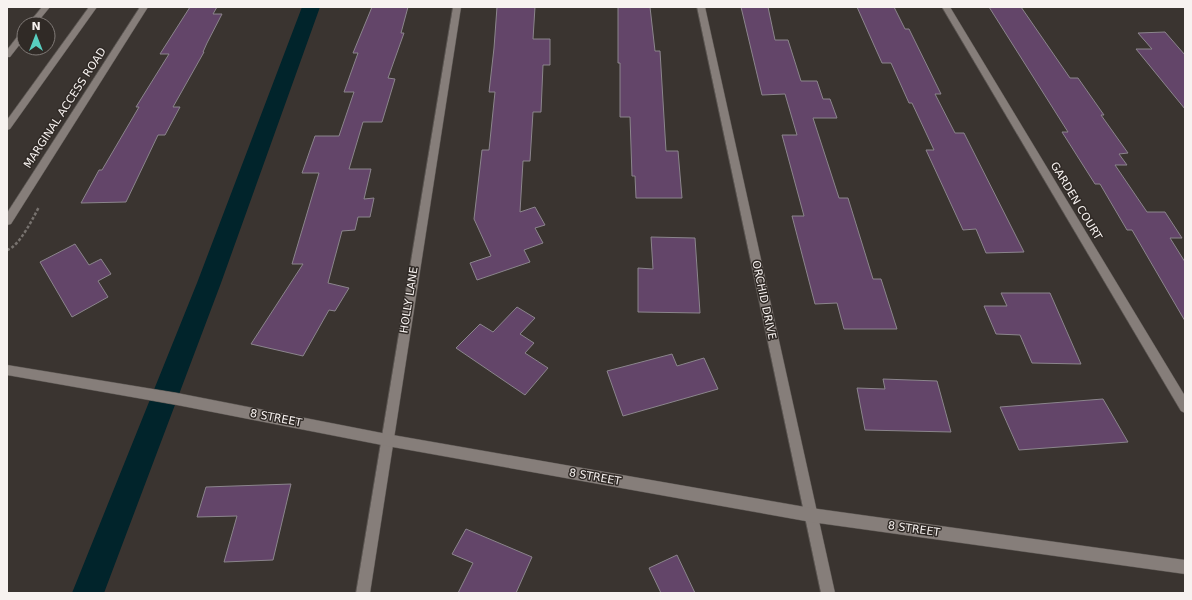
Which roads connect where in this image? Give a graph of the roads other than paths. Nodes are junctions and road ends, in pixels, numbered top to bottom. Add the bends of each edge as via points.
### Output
1 (46, 7) edge
2 (93, 7) edge
3 (144, 7) edge
4 (457, 7) edge
5 (701, 7) edge
6 (946, 7) edge
7 (39, 16) edge
8 (16, 44) edge
9 (7, 55) edge
10 (7, 127) edge
11 (7, 221) edge
12 (7, 370) edge
13 (1185, 407) edge
14 (387, 440) junction
15 (811, 515) junction
16 (1185, 567) edge
17 (363, 593) edge
18 (828, 593) edge

1 - 7 street
2 - 10 street
3 - 11 street, MARGINAL ACCESS ROAD
4 - 14 street, HOLLY LANE
5 - 15 street, ORCHID DRIVE
6 - 13 street, GARDEN COURT
8 - 9 street
12 - 14 street, 8 STREET via 177,399
14 - 15 street, 8 STREET
14 - 17 street, HOLLY LANE
15 - 16 street, 8 STREET
15 - 18 street, ORCHID DRIVE

